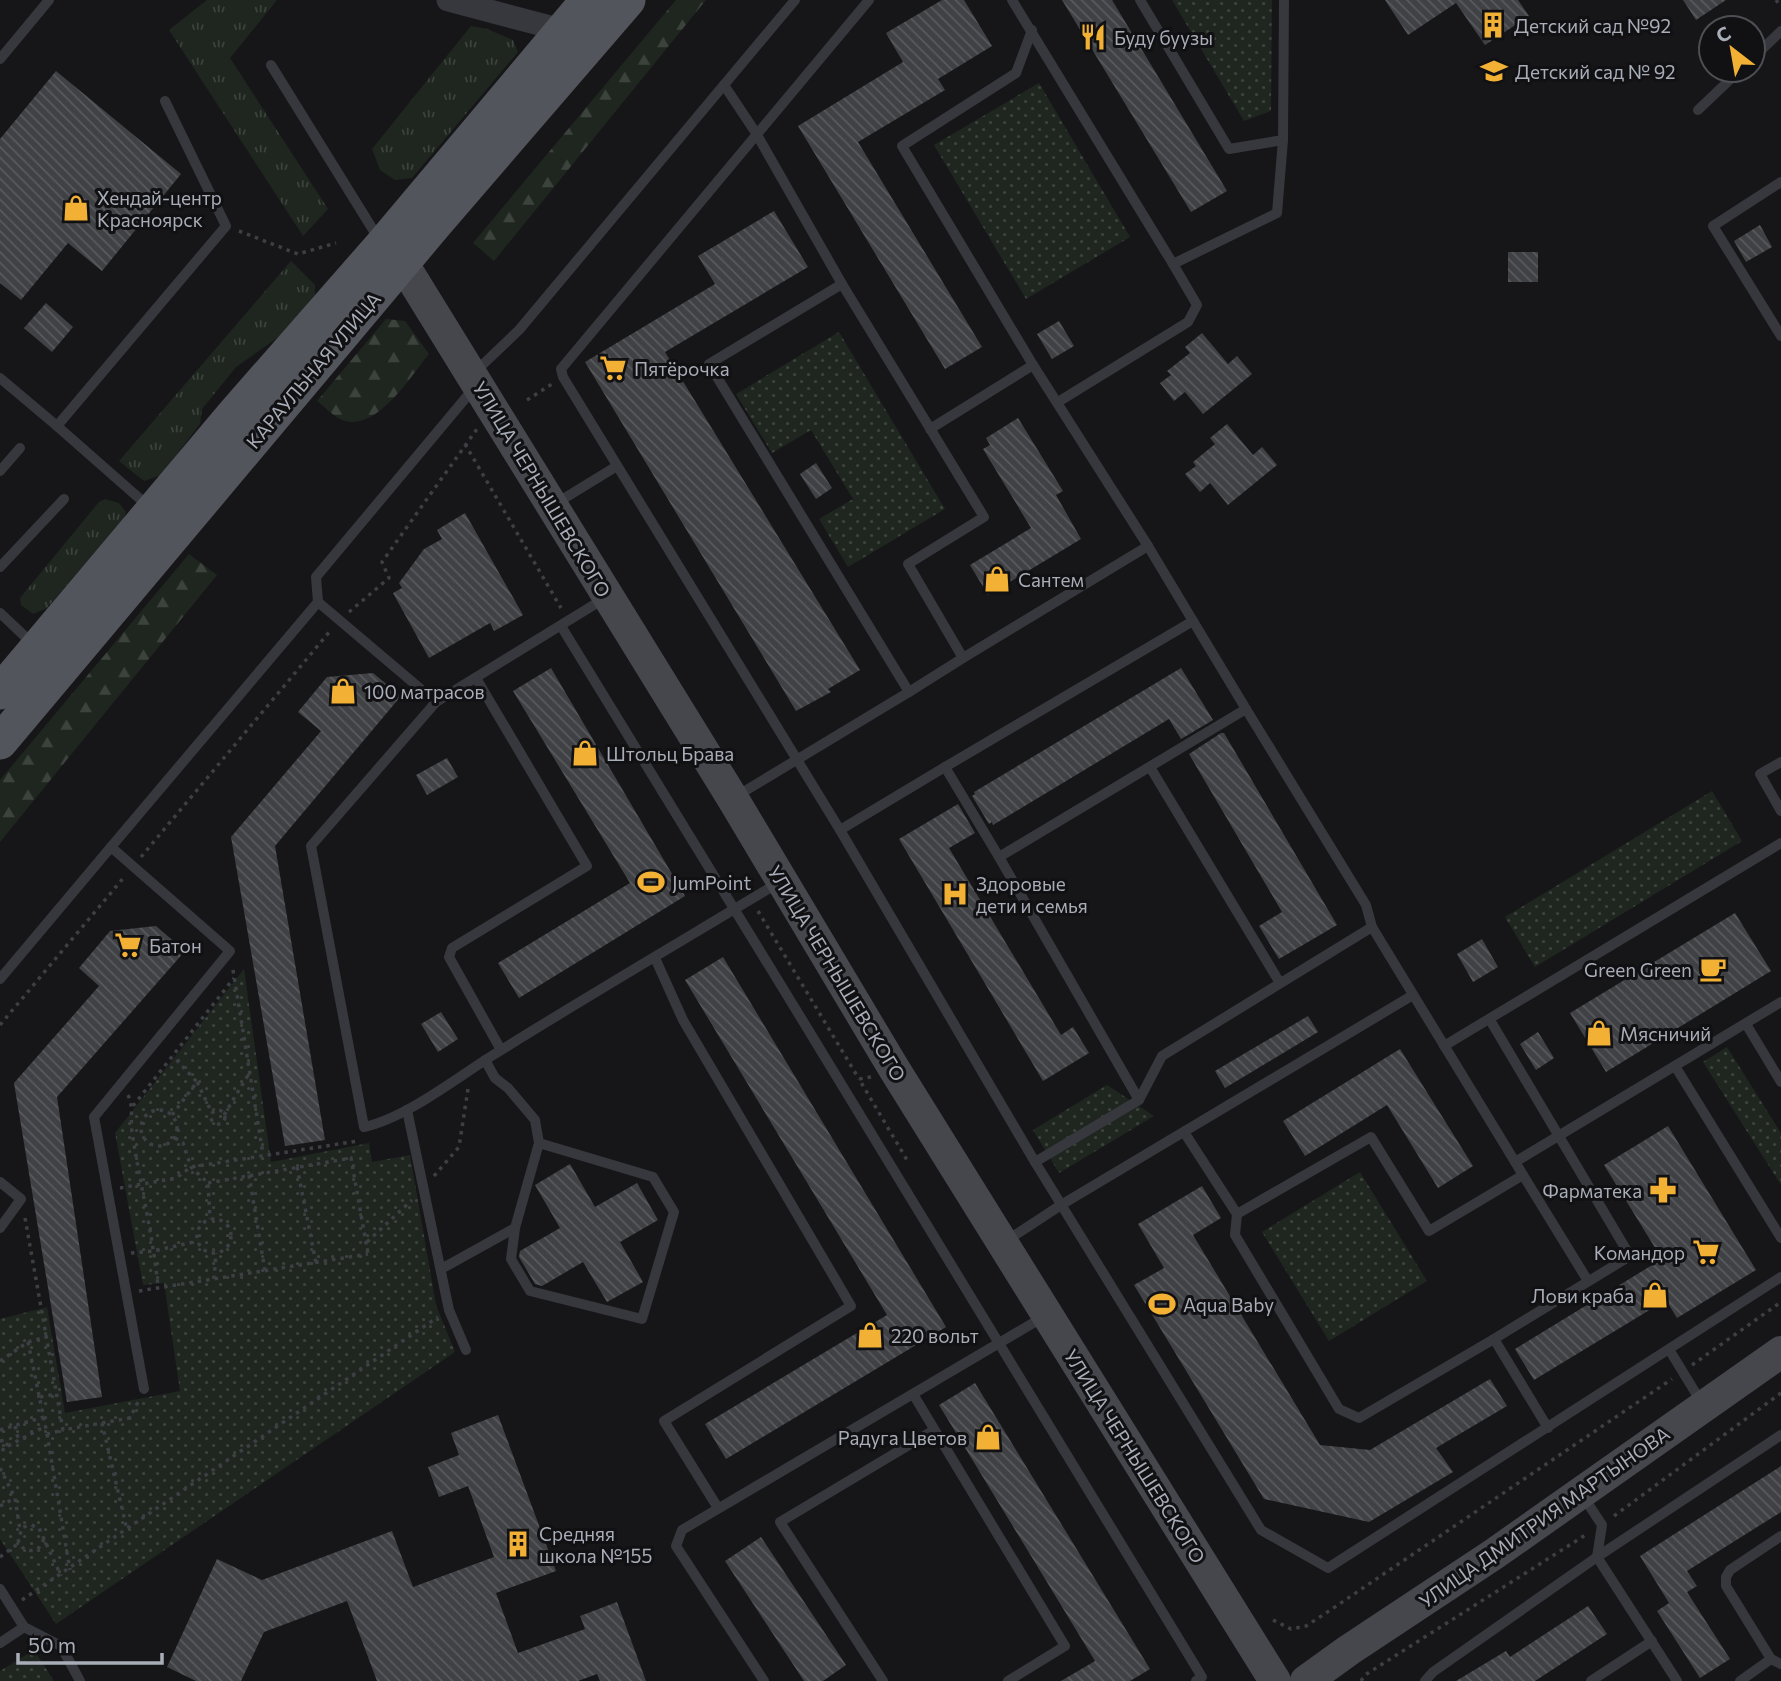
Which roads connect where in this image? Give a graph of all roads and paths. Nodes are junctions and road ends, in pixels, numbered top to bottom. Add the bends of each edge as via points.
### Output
1 (49, 0) edge
2 (448, 0) edge
3 (588, 0) edge
4 (628, 0) edge
5 (795, 0) edge
6 (869, 0) edge
7 (1012, 0) edge
8 (1140, 0) edge
9 (1284, 0) edge
10 (1776, 0) edge
11 (1781, 8) edge
12 (562, 30) junction
13 (1032, 30) junction
14 (1781, 31) edge
15 (1767, 44) edge
16 (0, 59) edge
17 (271, 65) dead end
18 (1725, 84) edge
19 (724, 85) junction
20 (165, 101) dead end
21 (1698, 110) dead end
22 (756, 133) junction
23 (1283, 140) junction
24 (1781, 182) edge
25 (226, 226) junction
26 (336, 243) dead end
27 (393, 254) junction
28 (1173, 264) junction
29 (842, 284) junction
30 (1781, 336) edge
31 (1033, 365) junction
32 (563, 377) junction
33 (0, 378) edge
34 (475, 379) junction
35 (527, 400) dead end
36 (1058, 402) junction
37 (57, 426) junction
38 (477, 429) dead end
39 (930, 429) junction
40 (20, 448) dead end
41 (617, 466) junction
42 (0, 471) edge
43 (64, 499) dead end
44 (553, 505) junction
45 (152, 510) junction
46 (1148, 546) junction
47 (0, 567) edge
48 (608, 596) junction
49 (318, 602) junction
50 (0, 613) edge
51 (340, 620) junction
52 (1193, 621) junction
53 (561, 626) junction
54 (37, 648) junction
55 (963, 658) junction
56 (476, 678) junction
57 (0, 692) edge
58 (909, 692) junction
59 (436, 702) junction
60 (1246, 709) junction
61 (0, 742) edge
62 (797, 758) junction
63 (1781, 762) edge
64 (945, 767) junction
65 (1150, 767) junction
66 (733, 799) junction
67 (1781, 811) edge
68 (840, 830) junction
69 (1781, 843) edge
70 (111, 847) junction
71 (999, 857) junction
72 (133, 867) junction
73 (782, 881) junction
74 (736, 908) junction
75 (1372, 927) junction
76 (230, 951) junction
77 (655, 958) junction
78 (234, 978) junction
79 (0, 979) edge
80 (1280, 983) junction
81 (1413, 995) junction
82 (1781, 1002) edge
83 (1490, 1020) junction
84 (1746, 1024) junction
85 (0, 1025) edge
86 (1444, 1046) junction
87 (501, 1050) junction
88 (173, 1056) junction
89 (485, 1060) junction
90 (1675, 1066) junction
91 (250, 1072) junction
92 (495, 1078) junction
93 (197, 1082) junction
94 (1781, 1082) edge
95 (123, 1084) junction
96 (1139, 1100) junction
97 (133, 1106) junction
98 (407, 1110) junction
99 (212, 1113) junction
100 (172, 1115) junction
101 (224, 1115) junction
102 (131, 1127) junction
103 (364, 1127) junction
104 (1184, 1132) junction
105 (141, 1133) junction
106 (1559, 1136) junction
107 (175, 1138) junction
108 (539, 1143) junction
109 (263, 1154) junction
110 (1035, 1162) junction
111 (1515, 1162) junction
112 (191, 1167) junction
113 (297, 1167) junction
114 (249, 1175) junction
115 (1523, 1175) junction
116 (0, 1182) edge
117 (208, 1183) junction
118 (141, 1185) junction
119 (423, 1189) junction
120 (107, 1190) junction
121 (21, 1199) junction
122 (1061, 1205) junction
123 (1237, 1214) junction
124 (210, 1219) junction
125 (0, 1228) edge
126 (515, 1228) junction
127 (1781, 1238) edge
128 (198, 1241) junction
129 (366, 1242) junction
130 (1004, 1243) junction
131 (154, 1251) junction
132 (216, 1253) junction
133 (119, 1254) junction
134 (316, 1263) junction
135 (441, 1269) junction
136 (265, 1271) junction
137 (1781, 1278) edge
138 (214, 1280) junction
139 (1588, 1281) junction
140 (158, 1287) junction
141 (127, 1293) junction
142 (1781, 1302) edge
143 (449, 1310) junction
144 (1048, 1315) junction
145 (46, 1337) junction
146 (1494, 1339) junction
147 (28, 1342) junction
148 (997, 1343) junction
149 (466, 1350) dead end
150 (1670, 1351) junction
151 (1781, 1352) edge
152 (0, 1361) edge
153 (1683, 1371) junction
154 (144, 1389) joint
155 (1781, 1393) edge
156 (56, 1394) junction
157 (913, 1394) junction
158 (40, 1397) junction
159 (1704, 1407) junction
160 (44, 1417) junction
161 (102, 1423) junction
162 (15, 1426) junction
163 (46, 1426) junction
164 (1548, 1429) junction
165 (0, 1430) edge
166 (63, 1430) junction
167 (934, 1430) junction
168 (47, 1434) junction
169 (1781, 1435) edge
170 (0, 1440) edge
171 (19, 1442) junction
172 (8, 1446) junction
173 (0, 1449) edge
174 (0, 1468) edge
175 (1580, 1492) junction
176 (15, 1498) junction
177 (0, 1506) edge
178 (718, 1508) junction
179 (1602, 1525) junction
180 (20, 1530) junction
181 (127, 1530) junction
182 (1781, 1536) edge
183 (44, 1539) junction
184 (19, 1543) junction
185 (0, 1557) edge
186 (1597, 1557) junction
187 (70, 1570) junction
188 (61, 1576) junction
189 (0, 1589) edge
190 (11, 1607) junction
191 (1273, 1620) dead end
192 (24, 1627) junction
193 (1652, 1641) junction
194 (0, 1643) edge
195 (1776, 1661) edge
196 (80, 1681) edge
197 (764, 1681) edge
198 (883, 1681) edge
199 (1009, 1681) edge
200 (1196, 1681) edge
201 (1275, 1681) edge
202 (1307, 1681) edge
203 (1361, 1681) edge
204 (1425, 1681) edge
205 (1591, 1681) edge
206 (1677, 1681) edge
207 (1740, 1681) edge

1 - 16 lane
2 - 12 street
3 - 12 main road, КАРАУЛЬНАЯ УЛИЦА
4 - 27 main road, КАРАУЛЬНАЯ УЛИЦА
5 - 19 lane
6 - 22 lane
7 - 13 lane
8 - 23 lane via 1229,149
9 - 23 lane
10 - 11 path
12 - 27 main road, КАРАУЛЬНАЯ УЛИЦА
13 - 28 lane
13 - 31 lane via 1016,73 902,146
14 - 15 lane
17 - 27 lane
18 - 21 lane
19 - 22 lane
19 - 34 lane
20 - 25 lane
22 - 29 lane
22 - 32 lane via 561,369
23 - 28 lane via 1277,213
24 - 30 lane via 1713,226
25 - 26 path via 298,254
25 - 37 lane
27 - 34 main road, УЛИЦА ЧЕРНЫШЕВСКОГО
27 - 45 main road, КАРАУЛЬНАЯ УЛИЦА
27 - 61 main road, КАРАУЛЬНАЯ УЛИЦА
28 - 36 lane via 1197,305 1188,322
29 - 39 lane
29 - 58 lane via 709,364
31 - 36 lane
31 - 39 lane
32 - 35 path
32 - 41 lane
33 - 37 lane
34 - 44 main road, УЛИЦА ЧЕРНЫШЕВСКОГО
34 - 49 lane via 316,577
36 - 46 lane
37 - 45 lane
38 - 51 path via 382,562 389,578
39 - 55 lane via 984,517 908,564
40 - 42 lane
41 - 44 lane
41 - 62 lane
43 - 47 lane
44 - 48 main road, УЛИЦА ЧЕРНЫШЕВСКОГО
45 - 54 main road, КАРАУЛЬНАЯ УЛИЦА
46 - 52 lane
46 - 55 lane
48 - 53 lane
48 - 66 main road, УЛИЦА ЧЕРНЫШЕВСКОГО
49 - 51 lane
49 - 70 lane
50 - 54 lane
51 - 59 lane
51 - 72 path
52 - 60 lane
52 - 64 lane
53 - 56 lane
53 - 74 lane
54 - 57 main road, КАРАУЛЬНАЯ УЛИЦА
55 - 58 lane
56 - 59 lane
56 - 87 lane via 587,866 452,948 449,957
58 - 62 lane
59 - 103 lane via 311,846
60 - 65 lane
60 - 75 lane via 1366,905
62 - 66 lane
62 - 68 lane
63 - 67 lane via 1760,774
64 - 68 lane
64 - 71 lane
65 - 71 lane
65 - 80 lane
66 - 73 main road, УЛИЦА ЧЕРНЫШЕВСКОГО
68 - 110 lane
69 - 83 lane
70 - 72 lane
70 - 79 lane
71 - 96 lane
72 - 76 lane
72 - 85 path
73 - 74 lane
73 - 130 main road, УЛИЦА ЧЕРНЫШЕВСКОГО
74 - 77 lane
74 - 148 lane
75 - 80 lane
75 - 81 lane
76 - 78 path
76 - 95 lane
77 - 87 lane
77 - 178 lane via 682,1020 851,1306 664,1421
78 - 88 path
78 - 91 path
80 - 96 lane via 1162,1056
81 - 86 lane
81 - 104 lane
82 - 84 lane
83 - 86 lane
83 - 106 lane
84 - 90 lane
84 - 94 lane
86 - 111 lane
87 - 89 lane
88 - 93 path
88 - 97 path
89 - 92 lane
89 - 98 lane
90 - 106 lane
90 - 127 lane
91 - 101 path
91 - 109 path
92 - 108 lane via 535,1121
92 - 119 path via 470,1082 459,1147
93 - 99 path
93 - 100 path
95 - 97 path
95 - 120 lane via 94,1117
96 - 110 lane
97 - 102 path
98 - 103 lane
98 - 119 lane
99 - 101 path
99 - 101 path via 216,1124 223,1122
100 - 105 path via 161,1110 149,1113
100 - 107 path via 177,1126
102 - 105 path
102 - 118 path
103 - 109 path via 362,1141
104 - 122 lane
104 - 123 lane
105 - 107 path via 148,1143 159,1147
106 - 111 lane
106 - 139 lane via 1630,1256
107 - 112 path via 183,1143
108 - 126 lane
108 - 126 lane via 653,1177 674,1212 642,1319 530,1291 511,1259
109 - 112 path
110 - 122 lane
111 - 115 lane
112 - 117 path
112 - 118 path via 176,1178
113 - 114 path
113 - 129 path via 351,1158
113 - 134 path
114 - 117 path
114 - 136 path
115 - 123 lane via 1429,1231 1371,1137
115 - 139 lane
116 - 121 lane
117 - 124 path
118 - 120 path
118 - 131 path
119 - 129 path
119 - 135 lane
120 - 133 lane
121 - 125 lane
121 - 145 path
122 - 130 lane
122 - 164 lane via 1261,1530 1328,1568
123 - 146 lane via 1235,1235 1339,1409 1359,1418
124 - 128 path via 201,1225
124 - 132 path via 226,1223 232,1233 230,1244
126 - 135 lane
128 - 131 path
128 - 132 path via 205,1251
129 - 134 path via 368,1254
130 - 144 main road, УЛИЦА ЧЕРНЫШЕВСКОГО
131 - 133 path
131 - 140 path
132 - 138 path
133 - 141 lane
134 - 136 path
135 - 143 lane
136 - 138 path
137 - 150 lane
138 - 140 path
139 - 146 lane
140 - 141 path
141 - 154 lane
142 - 153 path
143 - 149 lane
143 - 181 path
144 - 148 lane
144 - 201 main road, УЛИЦА ЧЕРНЫШЕВСКОГО
145 - 147 path
145 - 156 path
146 - 164 lane
147 - 152 path
147 - 158 path
148 - 157 lane
148 - 200 lane via 1202,1677
150 - 153 lane
150 - 164 lane
151 - 159 main road, УЛИЦА ДМИТРИЯ МАРТЫНОВА
153 - 159 lane
153 - 191 path via 1328,1616 1291,1629
154 - 161 path via 130,1418
155 - 179 path
156 - 158 path
156 - 166 path
157 - 167 lane
157 - 178 lane
158 - 160 path
159 - 175 main road, УЛИЦА ДМИТРИЯ МАРТЫНОВА
160 - 162 path
160 - 163 path
161 - 166 path
161 - 181 path
162 - 165 path
162 - 171 path
163 - 168 path
163 - 171 path
166 - 168 path
167 - 198 lane via 780,1522
167 - 199 lane via 1065,1646
168 - 187 path
169 - 186 lane
170 - 172 path
171 - 172 path
172 - 173 path
174 - 176 path
175 - 179 lane
175 - 202 main road, УЛИЦА ДМИТРИЯ МАРТЫНОВА
176 - 177 path
176 - 180 path
178 - 197 lane via 682,1530 676,1546
179 - 186 lane
179 - 203 path
180 - 183 path via 35,1526
180 - 184 path
181 - 187 path
182 - 195 lane via 1726,1577 1726,1586
183 - 184 path via 33,1551
183 - 188 path
184 - 185 path
186 - 193 lane
186 - 204 lane
187 - 188 path
188 - 190 path
189 - 190 lane
190 - 192 lane
192 - 194 lane
192 - 196 lane via 61,1646
193 - 205 lane
193 - 206 lane
195 - 207 lane

